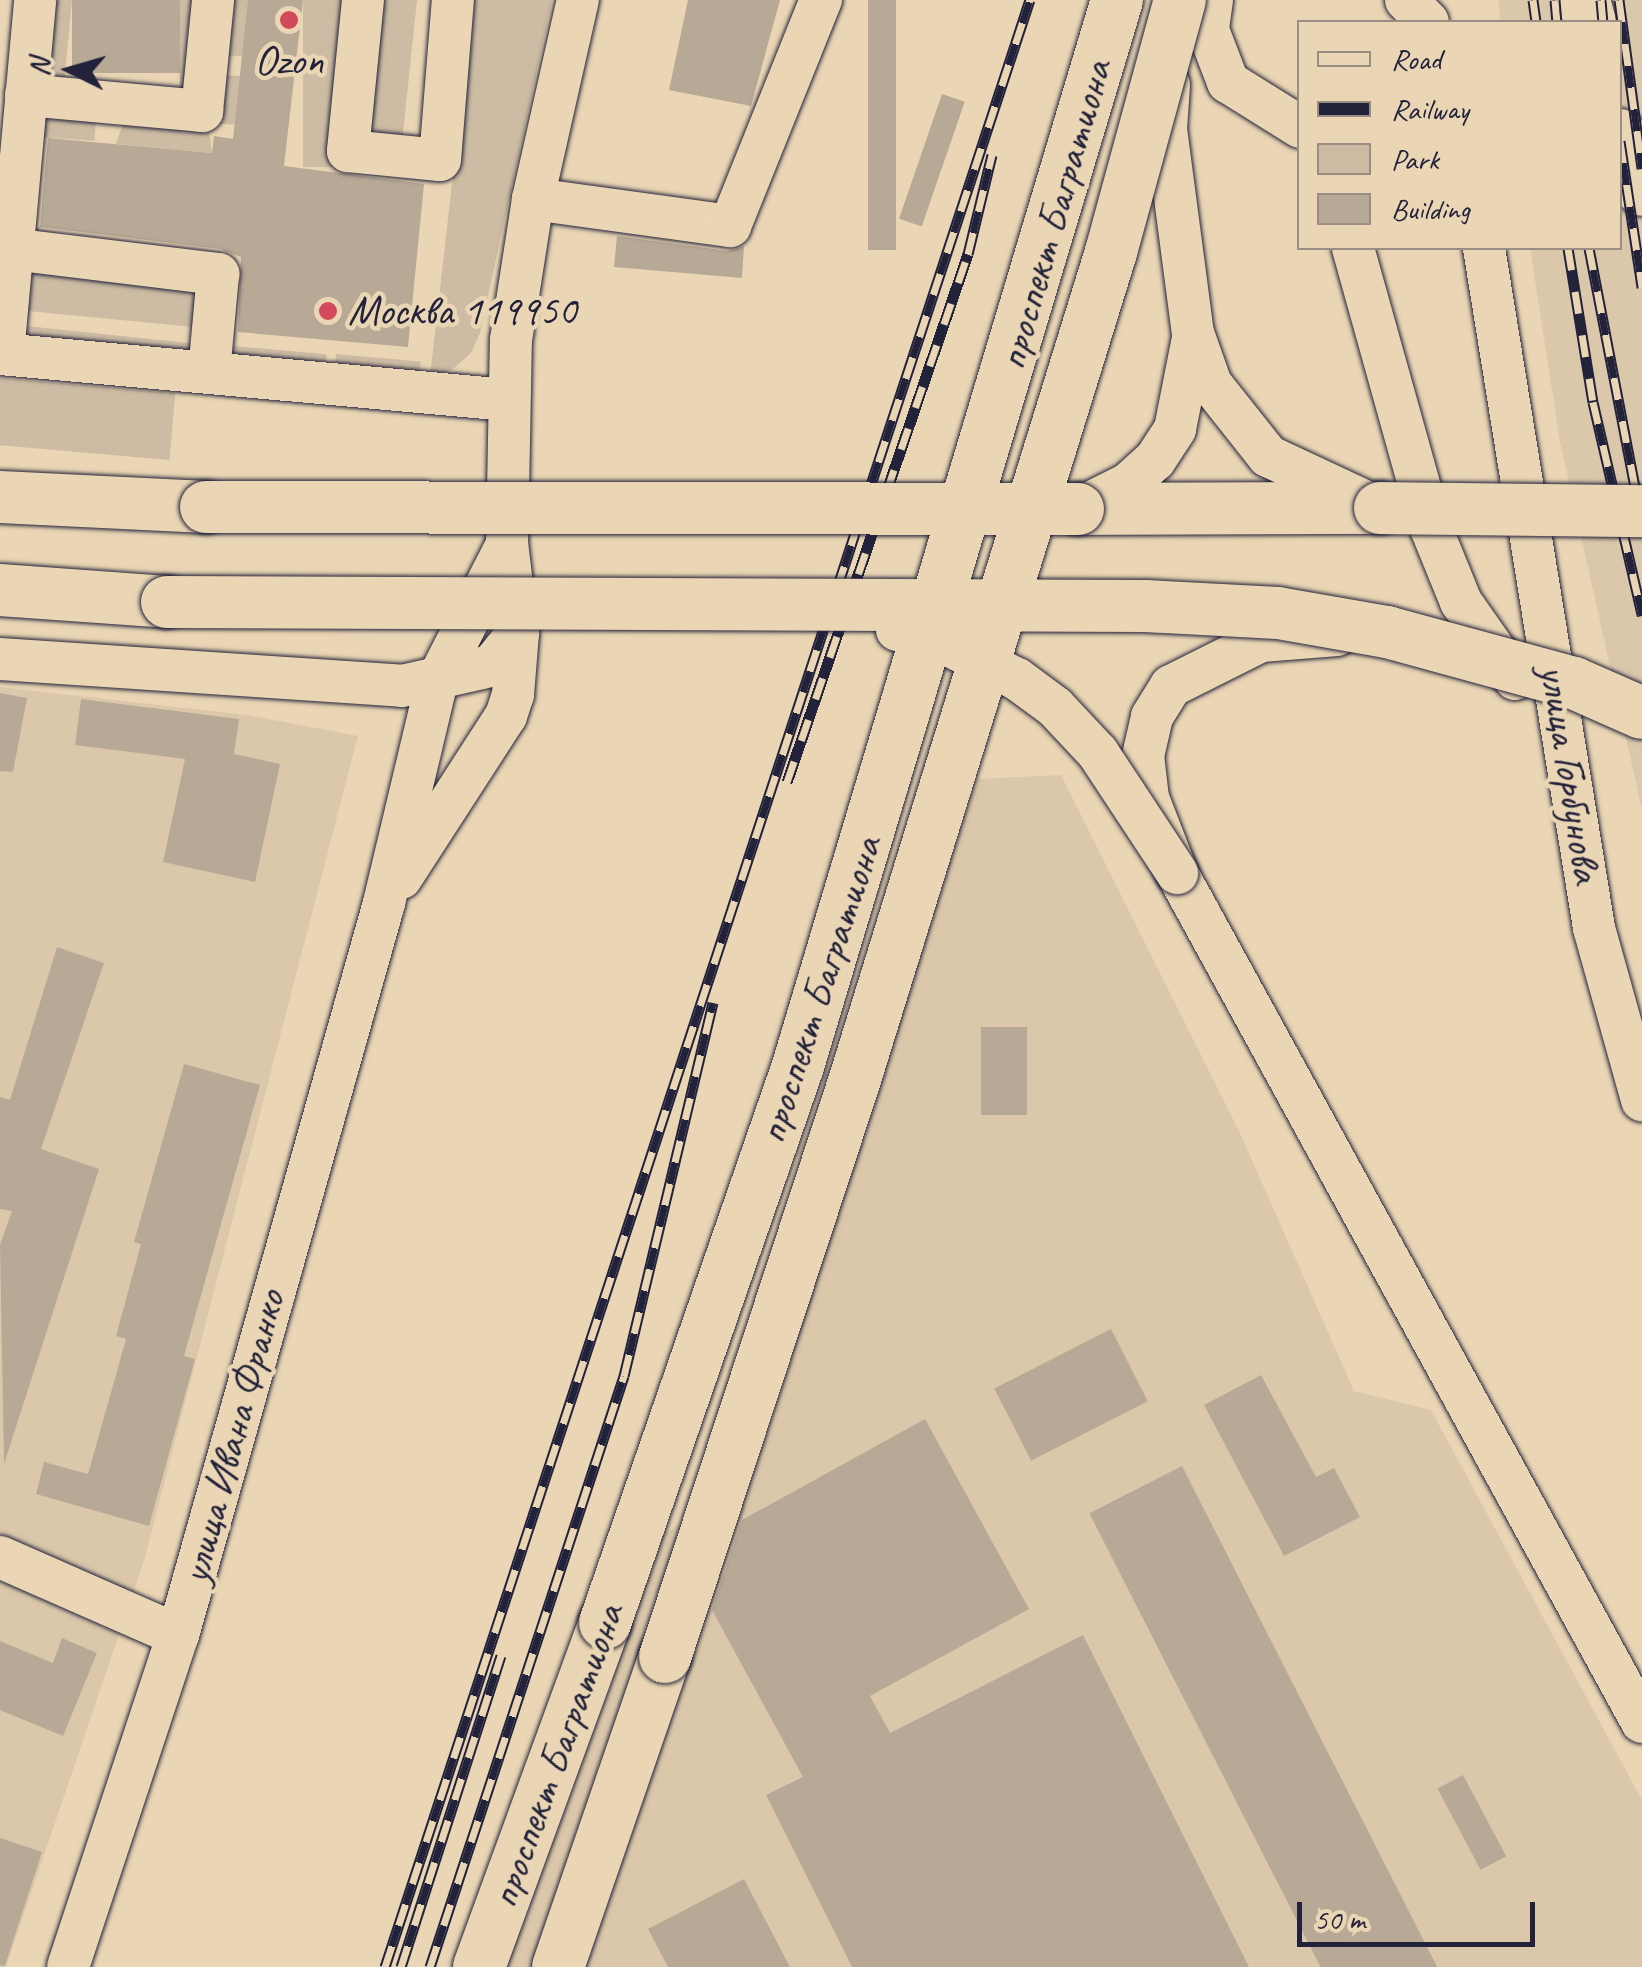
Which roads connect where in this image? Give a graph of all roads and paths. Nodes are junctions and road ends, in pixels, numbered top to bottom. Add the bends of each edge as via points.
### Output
1 (35, 0) edge
2 (212, 0) edge
3 (362, 0) edge
4 (453, 0) edge
5 (578, 0) edge
6 (822, 0) edge
7 (1118, 0) edge
8 (1180, 0) edge
9 (1208, 0) edge
10 (1406, 0) edge
11 (1426, 20) edge
12 (26, 94) junction
13 (1297, 125) edge
14 (11, 140) edge
15 (1622, 140) edge
16 (1642, 190) edge
17 (533, 199) junction
18 (1354, 250) edge
19 (1484, 250) edge
20 (7, 261) edge
21 (1193, 333) junction
22 (1, 354) edge
23 (209, 372) junction
24 (508, 400) junction
25 (0, 497) edge
26 (1380, 508) junction
27 (1078, 509) junction
28 (1642, 511) edge
29 (507, 544) junction
30 (0, 590) edge
31 (728, 604) junction
32 (1387, 632) junction
33 (518, 633) junction
34 (0, 659) edge
35 (437, 681) junction
36 (1557, 694) junction
37 (1642, 714) edge
38 (1177, 873) junction
39 (384, 903) junction
40 (1642, 1100) edge
41 (0, 1557) edge
42 (178, 1635) junction
43 (1642, 1722) edge
44 (68, 1967) edge
45 (480, 1967) edge
46 (558, 1967) edge

1 - 12 street
2 - 12 street via 202,111
3 - 4 street via 348,150 440,160
5 - 17 street, улица Ивана Франко
6 - 17 street via 730,226
7 - 45 main road, проспект Багратиона, bridge via 798,1066
8 - 46 main road, проспект Багратиона, bridge via 1111,252 855,1080 735,1455
9 - 13 street via 1208,30 1228,82
9 - 21 street via 1182,33 1166,128
10 - 11 street
12 - 14 street
14 - 20 street
15 - 16 main road
17 - 24 street, улица Ивана Франко
18 - 36 street via 1431,528 1462,602 1516,681
19 - 36 street, улица Горбунова
20 - 22 street
20 - 23 street via 218,274
21 - 26 street via 1211,384 1268,456
21 - 27 street via 1189,386 1172,434 1128,484
22 - 23 street
23 - 24 street
24 - 29 street, улица Ивана Франко
25 - 27 main road, bridge via 206,507
26 - 27 main road
26 - 28 main road, bridge
29 - 33 street, улица Ивана Франко
29 - 35 street, улица Ивана Франко
30 - 31 main road, bridge via 168,602
31 - 32 main road, bridge via 1145,606 1278,613
31 - 38 street, bridge via 850,619 940,641 1017,679 1098,754
32 - 37 main road, bridge via 1574,683
32 - 38 street, bridge via 1261,641 1171,686 1152,717 1143,755 1148,798
33 - 35 street via 491,666
33 - 39 street, улица Ивана Франко via 506,716
34 - 35 street via 348,686
35 - 39 street, улица Ивана Франко
36 - 40 street, улица Горбунова via 1594,928
38 - 43 street
39 - 42 street, улица Ивана Франко
41 - 42 street
42 - 44 street, улица Ивана Франко

